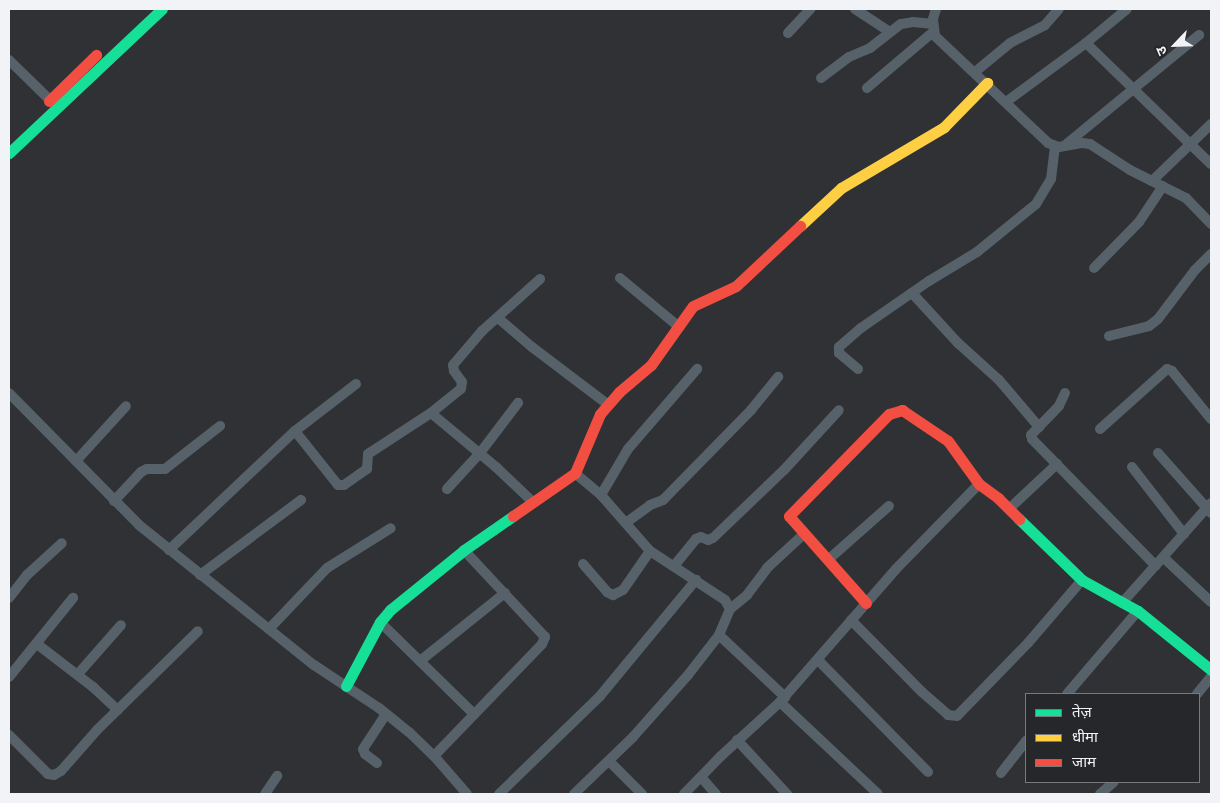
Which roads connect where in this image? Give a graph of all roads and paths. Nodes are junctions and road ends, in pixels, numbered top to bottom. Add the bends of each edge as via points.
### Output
1 (146, 9) edge
2 (162, 9) edge
3 (810, 9) edge
4 (855, 9) edge
5 (936, 9) edge
6 (1059, 9) edge
7 (1127, 9) edge
8 (933, 28) junction
9 (890, 32) junction
10 (788, 33) dead end
11 (1199, 35) dead end
12 (1086, 43) junction
13 (9, 60) edge
14 (975, 72) junction
15 (821, 78) dead end
16 (987, 83) junction
17 (868, 88) dead end
18 (1134, 89) junction
19 (50, 100) junction
20 (1006, 102) junction
21 (1211, 124) edge
22 (9, 138) edge
23 (1190, 143) junction
24 (1059, 147) junction
25 (9, 153) edge
26 (1211, 164) edge
27 (1152, 181) junction
28 (1163, 186) junction
29 (1211, 224) edge
30 (1210, 256) edge
31 (1094, 268) dead end
32 (620, 278) dead end
33 (540, 279) dead end
34 (912, 293) junction
35 (498, 318) junction
36 (679, 327) junction
37 (1109, 336) dead end
38 (698, 369) dead end
39 (858, 369) dead end
40 (778, 377) dead end
41 (356, 384) dead end
42 (9, 393) edge
43 (1065, 393) dead end
44 (518, 403) dead end
45 (607, 404) junction
46 (126, 406) dead end
47 (839, 410) dead end
48 (431, 413) junction
49 (1211, 419) edge
50 (220, 426) dead end
51 (1039, 427) junction
52 (1100, 429) dead end
53 (295, 431) junction
54 (1158, 452) dead end
55 (480, 453) junction
56 (76, 461) junction
57 (1057, 464) junction
58 (1132, 468) dead end
59 (575, 473) junction
60 (980, 484) junction
61 (447, 488) dead end
62 (602, 495) junction
63 (302, 500) dead end
64 (114, 501) junction
65 (534, 503) junction
66 (888, 506) dead end
67 (1210, 508) edge
68 (1009, 510) junction
69 (627, 522) junction
70 (391, 528) dead end
71 (804, 534) junction
72 (1184, 534) junction
73 (62, 543) dead end
74 (169, 550) junction
75 (464, 550) junction
76 (650, 551) junction
77 (829, 559) junction
78 (1160, 562) junction
79 (583, 564) dead end
80 (674, 566) junction
81 (200, 575) junction
82 (696, 580) junction
83 (1082, 580) junction
84 (505, 593) junction
85 (9, 598) edge
86 (73, 598) dead end
87 (1211, 602) edge
88 (866, 603) junction
89 (1122, 603) junction
90 (730, 609) junction
91 (1138, 611) junction
92 (851, 620) junction
93 (380, 622) junction
94 (121, 625) dead end
95 (269, 630) junction
96 (198, 631) dead end
97 (719, 636) junction
98 (37, 644) junction
99 (818, 660) junction
100 (420, 661) junction
101 (1211, 670) edge
102 (78, 674) junction
103 (9, 677) edge
104 (1211, 677) edge
105 (346, 686) junction
106 (1068, 693) edge
107 (1198, 693) edge
108 (782, 700) junction
109 (118, 710) junction
110 (386, 714) junction
111 (474, 714) junction
112 (9, 735) edge
113 (737, 740) junction
114 (1025, 742) edge
115 (434, 756) junction
116 (609, 761) junction
117 (377, 763) dead end
118 (928, 772) dead end
119 (1001, 773) dead end
120 (277, 776) dead end
121 (701, 777) junction
122 (1113, 783) edge
123 (266, 794) edge
124 (466, 794) edge
125 (499, 794) edge
126 (574, 794) edge
127 (642, 794) edge
128 (684, 794) edge
129 (716, 794) edge
130 (786, 794) edge
131 (878, 794) edge
132 (1100, 794) edge

1 - 19 street
2 - 25 street
3 - 10 street
4 - 9 street
5 - 8 street
6 - 14 street via 1046,25 1010,43
7 - 12 street
8 - 9 street via 908,22
8 - 14 street
8 - 17 street
9 - 15 street
11 - 18 street
12 - 18 street
12 - 20 street
13 - 19 street
14 - 16 street
16 - 20 street
16 - 36 street via 949,124 847,184 736,286 693,306
18 - 23 street
18 - 24 street
19 - 22 street
20 - 24 street via 1048,144
21 - 23 street
23 - 26 street
23 - 27 street
24 - 27 street via 1086,142
24 - 34 street via 1051,179 1036,204 978,252
27 - 28 street
28 - 29 street via 1191,202
28 - 31 street via 1139,222
30 - 37 street via 1149,326
32 - 36 street
33 - 35 street
34 - 39 street via 839,347 839,353
34 - 51 street via 958,344 998,380
35 - 45 street
35 - 48 street via 467,346 453,365 462,382 461,389
36 - 45 street via 651,365
38 - 62 street via 628,449
40 - 69 street via 752,410 663,500
41 - 53 street
42 - 56 street
43 - 51 street via 1059,406
44 - 55 street
45 - 59 street via 590,433
46 - 56 street
47 - 80 street via 784,470 719,532 710,540 701,536 696,539
48 - 53 street via 368,454 367,469 341,486
48 - 55 street
49 - 52 street via 1172,371 1166,369
50 - 64 street via 164,469 141,472
51 - 57 street via 1031,435 1032,439
53 - 74 street
54 - 67 street
55 - 61 street
55 - 65 street
56 - 64 street
57 - 68 street
57 - 78 street
58 - 72 street
59 - 62 street
59 - 65 street
60 - 68 street
60 - 71 street via 948,441 897,410 889,414 835,472 790,512 791,521
60 - 88 street
62 - 69 street
63 - 81 street
64 - 74 street
65 - 75 street
66 - 77 street
67 - 72 street
68 - 83 street
69 - 76 street
70 - 95 street via 327,568
71 - 77 street
71 - 90 street
72 - 78 street
73 - 85 street via 27,575
74 - 81 street
75 - 84 street
75 - 93 street via 402,598
76 - 79 street via 623,590 613,594 607,592
76 - 80 street
77 - 88 street
78 - 87 street
78 - 89 street
80 - 82 street
81 - 95 street
82 - 90 street via 724,600
82 - 125 street via 600,696
83 - 89 street
83 - 92 street via 1022,650 958,716 948,715 922,692
84 - 100 street
84 - 111 street via 544,633 545,640
86 - 98 street
88 - 92 street
89 - 91 street
90 - 97 street
91 - 101 street
91 - 106 street
92 - 99 street
93 - 100 street
93 - 105 street
94 - 102 street
95 - 105 street
96 - 109 street
97 - 108 street
97 - 116 street via 657,712
98 - 102 street
98 - 103 street
99 - 108 street
99 - 118 street
100 - 111 street
102 - 109 street
104 - 107 street
105 - 110 street
108 - 113 street
108 - 131 street
109 - 112 street via 96,730 61,772 54,775 48,774
110 - 115 street
110 - 117 street via 363,749
111 - 115 street
113 - 121 street
113 - 130 street
114 - 119 street
115 - 124 street
116 - 126 street
116 - 127 street
120 - 123 street
121 - 128 street
121 - 129 street
122 - 132 street

